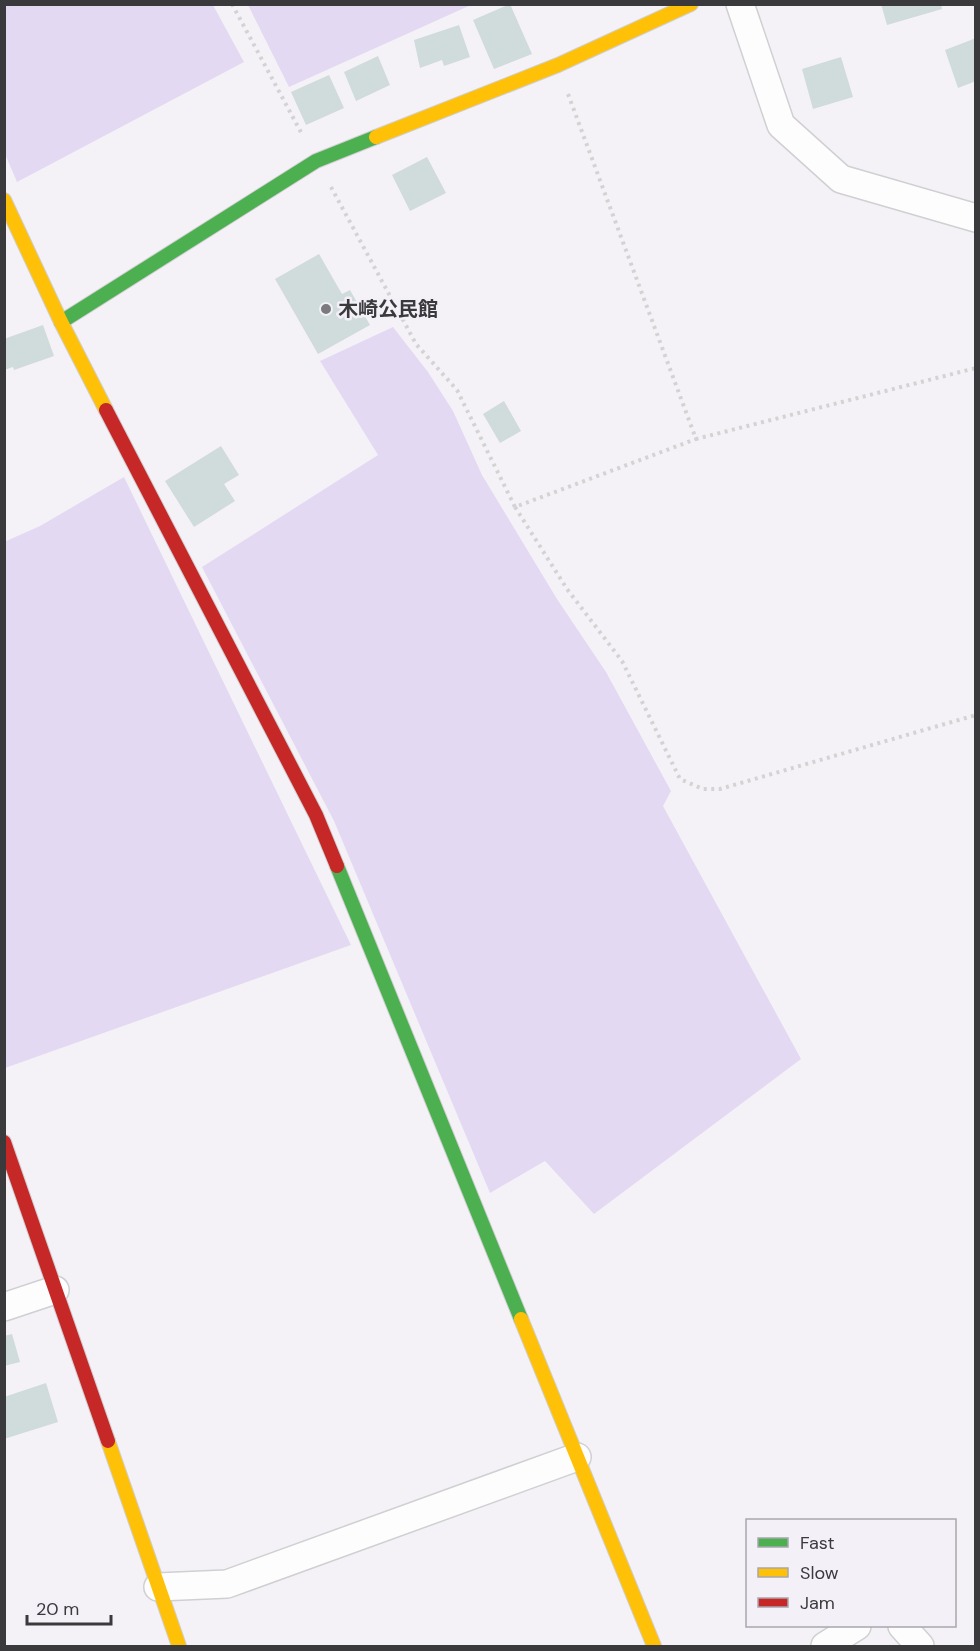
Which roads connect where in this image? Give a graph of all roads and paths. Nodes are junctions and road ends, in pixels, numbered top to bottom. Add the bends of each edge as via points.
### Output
1 (232, 4) edge
2 (691, 4) edge
3 (740, 4) edge
4 (558, 65) junction
5 (316, 162) junction
6 (4, 200) edge
7 (975, 218) edge
8 (61, 322) junction
9 (975, 368) edge
10 (696, 439) junction
11 (515, 507) junction
12 (975, 715) edge
13 (4, 1142) edge
14 (55, 1290) junction
15 (4, 1307) edge
16 (577, 1457) junction
17 (158, 1587) junction
18 (855, 1627) edge
19 (903, 1627) edge
20 (179, 1647) edge
21 (654, 1647) edge
22 (825, 1647) edge
23 (920, 1647) edge

1 - 5 path
2 - 4 street
3 - 7 street via 781,126 841,179
4 - 5 street
4 - 10 path
5 - 8 street
5 - 11 path via 416,344 457,390
6 - 8 street
8 - 16 street via 316,815
9 - 10 path
10 - 11 path
11 - 12 path via 567,589 622,661 680,779 703,789 720,789
13 - 14 street
14 - 15 street
14 - 17 street
16 - 17 street via 226,1584
16 - 21 street
17 - 20 street
18 - 22 street
19 - 23 street

